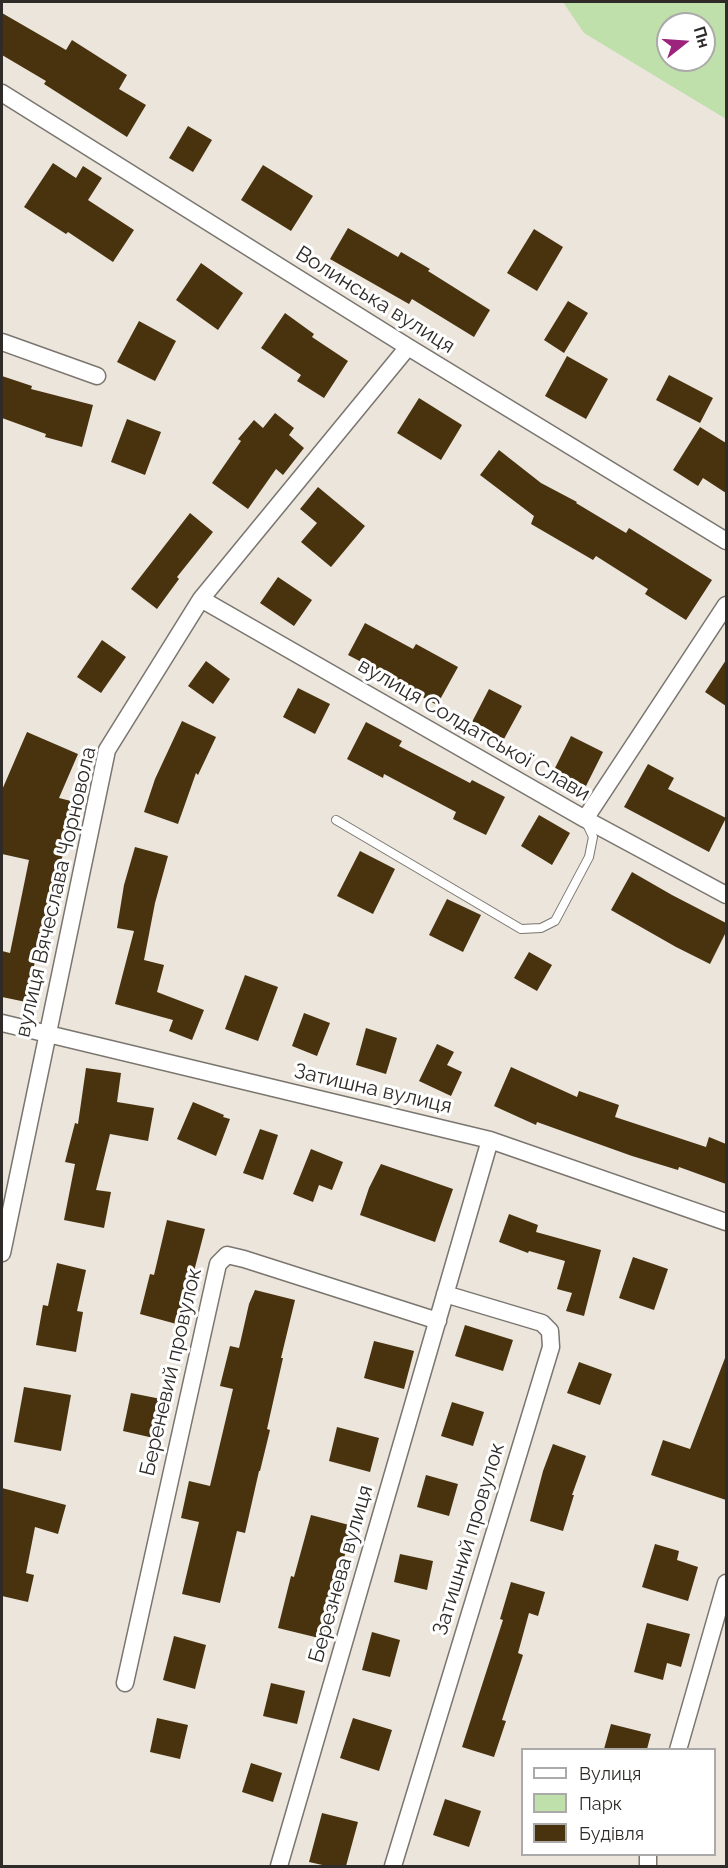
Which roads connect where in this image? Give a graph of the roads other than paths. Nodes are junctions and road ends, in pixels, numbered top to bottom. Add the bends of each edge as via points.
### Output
1 (2, 93) edge
2 (2, 342) edge
3 (408, 347) junction
4 (97, 376) dead end
5 (726, 541) edge
6 (201, 600) junction
7 (726, 605) edge
8 (585, 819) junction
9 (336, 820) dead end
10 (726, 895) edge
11 (2, 1023) edge
12 (48, 1034) junction
13 (490, 1140) junction
14 (726, 1222) edge
15 (2, 1253) edge
16 (445, 1294) junction
17 (438, 1321) junction
18 (726, 1583) edge
19 (125, 1683) dead end
20 (678, 1748) edge
21 (279, 1866) edge
22 (393, 1866) edge

1 - 3 street, Волинська вулиця
2 - 4 street
3 - 5 street, Волинська вулиця
3 - 6 street, вулиця Вячеслава Чорновола
6 - 8 street, вулиця Солдатської Слави
6 - 12 street, вулиця Вячеслава Чорновола via 108,750
7 - 8 street
8 - 9 lane via 592,837 589,857 555,921 541,928 521,929
8 - 10 street, вулиця Солдатської Слави
11 - 12 street, Затишна вулиця
12 - 13 street, Затишна вулиця
12 - 15 street, вулиця Вячеслава Чорновола
13 - 14 street, Затишна вулиця
13 - 16 street, Березнева вулиця
16 - 17 street, Березнева вулиця
16 - 22 street, Затишний провулок via 542,1323 550,1331 551,1347
17 - 19 street, Береневий провулок via 244,1259 227,1255 218,1264
17 - 21 street, Березнева вулиця
18 - 20 street

